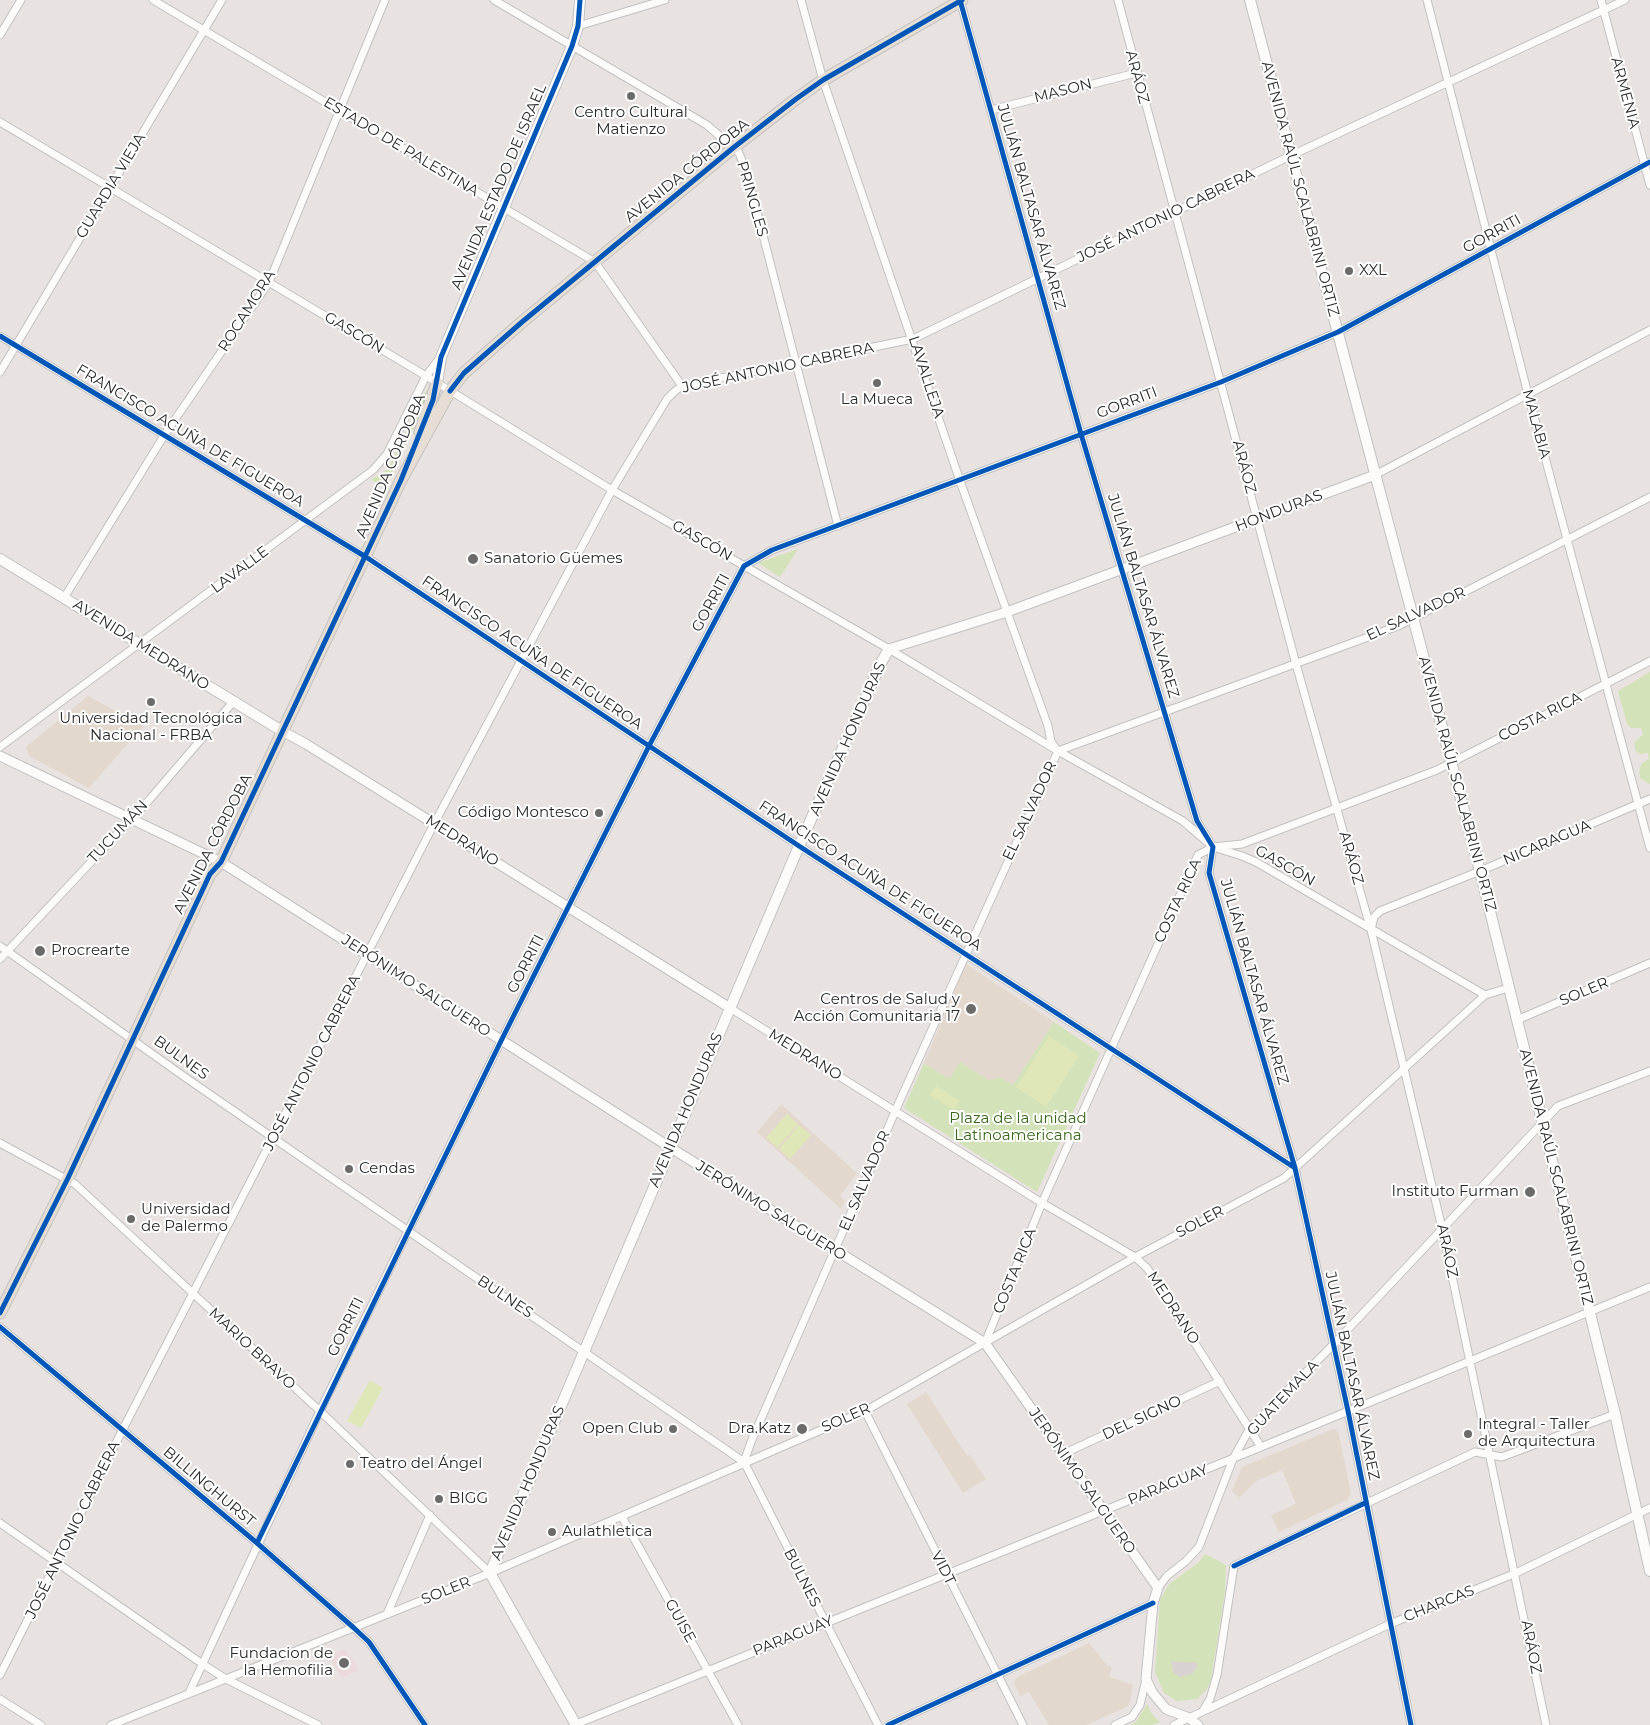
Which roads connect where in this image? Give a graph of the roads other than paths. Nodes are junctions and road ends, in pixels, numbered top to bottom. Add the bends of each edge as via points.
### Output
1 (21, 0) edge
2 (153, 0) edge
3 (222, 0) edge
4 (385, 0) edge
5 (494, 0) edge
6 (580, 0) edge
7 (665, 0) edge
8 (801, 0) edge
9 (960, 0) edge
10 (1118, 0) edge
11 (1250, 0) edge
12 (1426, 0) edge
13 (1601, 0) edge
14 (1625, 0) edge
15 (1604, 10) junction
16 (578, 26) junction
17 (204, 30) junction
18 (0, 35) edge
19 (572, 46) junction
20 (1136, 73) junction
21 (823, 80) junction
22 (1448, 81) junction
23 (991, 110) junction
24 (340, 111) junction
25 (0, 122) edge
26 (733, 148) junction
27 (1292, 155) junction
28 (1647, 163) edge
29 (1650, 185) edge
30 (110, 188) junction
31 (504, 207) junction
32 (1174, 212) junction
33 (1492, 248) junction
34 (595, 262) junction
35 (1038, 278) junction
36 (269, 282) junction
37 (1650, 330) edge
38 (1338, 332) junction
39 (0, 336) edge
40 (913, 339) junction
41 (16, 345) junction
42 (441, 357) junction
43 (796, 364) junction
44 (0, 372) edge
45 (426, 376) junction
46 (1221, 382) junction
47 (437, 383) junction
48 (682, 386) junction
49 (450, 391) junction
50 (1528, 394) junction
51 (165, 434) junction
52 (1081, 434) junction
53 (1376, 475) junction
54 (401, 480) junction
55 (960, 481) junction
56 (612, 490) junction
57 (1650, 497) edge
58 (1258, 519) junction
59 (306, 520) junction
60 (838, 526) junction
61 (1568, 540) junction
62 (366, 557) junction
63 (1, 562) edge
64 (744, 566) junction
65 (1122, 570) junction
66 (64, 598) junction
67 (1007, 612) junction
68 (1414, 618) junction
69 (139, 645) junction
70 (889, 649) junction
71 (521, 661) junction
72 (1650, 661) edge
73 (1296, 664) junction
74 (1606, 682) junction
75 (233, 702) junction
76 (1165, 712) junction
77 (282, 732) junction
78 (649, 746) junction
79 (0, 747) edge
80 (1058, 752) junction
81 (0, 756) edge
82 (1451, 763) junction
83 (1650, 799) edge
84 (1638, 804) junction
85 (1336, 808) junction
86 (131, 818) junction
87 (434, 824) junction
88 (799, 846) junction
89 (1212, 847) junction
90 (1650, 848) edge
91 (221, 862) junction
92 (1480, 871) junction
93 (569, 907) junction
94 (1371, 930) junction
95 (0, 946) edge
96 (7, 952) junction
97 (965, 953) junction
98 (367, 955) junction
99 (0, 959) edge
100 (1650, 963) edge
101 (1508, 988) junction
102 (1485, 995) junction
103 (730, 1008) junction
104 (1517, 1020) junction
105 (132, 1040) junction
106 (501, 1040) junction
107 (1112, 1049) junction
108 (1404, 1068) junction
109 (1650, 1071) edge
110 (895, 1112) junction
111 (1543, 1123) junction
112 (273, 1138) junction
113 (0, 1143) edge
114 (671, 1148) junction
115 (1295, 1168) junction
116 (68, 1178) junction
117 (1042, 1203) junction
118 (1442, 1228) junction
119 (408, 1230) junction
120 (835, 1251) junction
121 (1135, 1257) junction
122 (1650, 1287) edge
123 (193, 1295) junction
124 (0, 1313) edge
125 (1590, 1313) junction
126 (0, 1327) edge
127 (985, 1343) junction
128 (1333, 1345) junction
129 (583, 1350) junction
130 (1469, 1362) junction
131 (1220, 1381) junction
132 (320, 1411) junction
133 (865, 1411) junction
134 (1348, 1411) junction
135 (1614, 1414) junction
136 (1250, 1428) junction
137 (122, 1431) junction
138 (1262, 1447) junction
139 (1064, 1454) junction
140 (1489, 1455) junction
141 (1233, 1459) junction
142 (744, 1462) junction
143 (1365, 1503) junction
144 (1650, 1508) edge
145 (1103, 1511) junction
146 (1637, 1514) junction
147 (430, 1515) junction
148 (622, 1517) junction
149 (0, 1523) edge
150 (257, 1543) junction
151 (58, 1562) junction
152 (1650, 1571) edge
153 (1516, 1573) junction
154 (490, 1574) junction
155 (946, 1574) junction
156 (1158, 1588) junction
157 (1153, 1602) junction
158 (387, 1614) junction
159 (825, 1624) junction
160 (1390, 1624) junction
161 (354, 1628) junction
162 (204, 1665) junction
163 (707, 1671) junction
164 (0, 1675) edge
165 (998, 1675) junction
166 (1146, 1678) junction
167 (226, 1679) junction
168 (190, 1693) junction
169 (0, 1699) edge
170 (1202, 1712) junction
171 (1189, 1718) junction
172 (41, 1725) edge
173 (111, 1725) edge
174 (315, 1725) edge
175 (425, 1725) edge
176 (575, 1725) edge
177 (738, 1725) edge
178 (878, 1725) edge
179 (888, 1725) edge
180 (1023, 1725) edge
181 (1115, 1725) edge
182 (1174, 1725) edge
183 (1198, 1725) edge
184 (1411, 1725) edge
185 (1546, 1725) edge

1 - 18 street
2 - 17 street, ESTADO DE PALESTINA
3 - 17 street, GUARDIA VIEJA
4 - 24 street, ROCAMORA
5 - 19 street, PRINGLES
6 - 16 main road, AVENIDA ESTADO DE ISRAEL
7 - 16 street
8 - 21 street, LAVALLEJA
9 - 21 main road, AVENIDA CÓRDOBA
9 - 23 street, JULIÁN BALTASAR ÁLVAREZ
10 - 20 street, ARÁOZ
11 - 27 main road, AVENIDA RAÚL SCALABRINI ORTIZ
12 - 22 street, MALABIA
13 - 15 street, ARMENIA
14 - 15 street, JOSÉ ANTONIO CABRERA
15 - 22 street, JOSÉ ANTONIO CABRERA
15 - 28 street, ARMENIA
16 - 19 main road, AVENIDA ESTADO DE ISRAEL
17 - 24 street, ESTADO DE PALESTINA
17 - 30 street, GUARDIA VIEJA
19 - 26 street, PRINGLES via 715,131
19 - 31 main road, AVENIDA ESTADO DE ISRAEL
20 - 23 street, MASON
20 - 32 street, ARÁOZ
21 - 26 main road, AVENIDA CÓRDOBA
21 - 40 street, LAVALLEJA
22 - 27 street, JOSÉ ANTONIO CABRERA
22 - 33 street, MALABIA
23 - 35 street, JULIÁN BALTASAR ÁLVAREZ
24 - 31 street, ESTADO DE PALESTINA
24 - 36 street, ROCAMORA
25 - 30 street, GASCÓN
26 - 34 main road, AVENIDA CÓRDOBA
26 - 43 street, PRINGLES via 747,173
27 - 32 street, JOSÉ ANTONIO CABRERA
27 - 38 main road, AVENIDA RAÚL SCALABRINI ORTIZ
28 - 29 street, ARMENIA
28 - 33 street, GORRITI
30 - 36 street, GASCÓN
30 - 41 street, GUARDIA VIEJA
31 - 34 street, ESTADO DE PALESTINA
31 - 42 main road, AVENIDA ESTADO DE ISRAEL
32 - 35 street, JOSÉ ANTONIO CABRERA
32 - 46 street, ARÁOZ
33 - 38 street, GORRITI
33 - 50 street, MALABIA
34 - 48 street, ESTADO DE PALESTINA
34 - 49 main road, AVENIDA CÓRDOBA via 464,373
35 - 40 street, JOSÉ ANTONIO CABRERA
35 - 52 street, JULIÁN BALTASAR ÁLVAREZ
36 - 45 street, GASCÓN
36 - 51 street, ROCAMORA
37 - 50 street, HONDURAS
38 - 46 street, GORRITI
38 - 53 main road, AVENIDA RAÚL SCALABRINI ORTIZ
39 - 41 street, FRANCISCO ACUÑA DE FIGUEROA
40 - 43 street, JOSÉ ANTONIO CABRERA
40 - 55 street, LAVALLEJA
41 - 44 street, GUARDIA VIEJA
41 - 51 street, FRANCISCO ACUÑA DE FIGUEROA
42 - 45 street, LAVALLE
42 - 47 main road, AVENIDA ESTADO DE ISRAEL
43 - 48 street, JOSÉ ANTONIO CABRERA
43 - 60 street, PRINGLES
45 - 47 street, GASCÓN
45 - 59 street, LAVALLE via 382,461 372,472
46 - 52 street, GORRITI
46 - 58 street, ARÁOZ
47 - 49 street, GASCÓN
47 - 54 main road, AVENIDA CÓRDOBA
48 - 56 street, JOSÉ ANTONIO CABRERA via 667,399
49 - 54 main road, AVENIDA CÓRDOBA
49 - 56 street, GASCÓN
50 - 53 street, HONDURAS
50 - 61 street, MALABIA
51 - 59 street, FRANCISCO ACUÑA DE FIGUEROA
51 - 66 street, ROCAMORA
52 - 55 street, GORRITI
52 - 65 street, JULIÁN BALTASAR ÁLVAREZ
53 - 58 street, HONDURAS
53 - 68 main road, AVENIDA RAÚL SCALABRINI ORTIZ
54 - 62 main road, AVENIDA CÓRDOBA
55 - 60 street, GORRITI
55 - 67 street, LAVALLEJA
56 - 64 street, GASCÓN
56 - 71 street, JOSÉ ANTONIO CABRERA
57 - 61 street, EL SALVADOR
58 - 65 street, HONDURAS
58 - 73 street, ARÁOZ
59 - 62 street, FRANCISCO ACUÑA DE FIGUEROA
59 - 69 street, LAVALLE
60 - 64 street, GORRITI via 766,552
61 - 68 street, EL SALVADOR
61 - 74 street, MALABIA
62 - 71 street, FRANCISCO ACUÑA DE FIGUEROA
62 - 77 main road, AVENIDA CÓRDOBA
63 - 66 main road, AVENIDA MEDRANO
64 - 70 street, GASCÓN
64 - 78 street, GORRITI
65 - 67 street, HONDURAS
65 - 76 street, JULIÁN BALTASAR ÁLVAREZ
66 - 69 main road, AVENIDA MEDRANO
67 - 70 street, HONDURAS
67 - 80 street, LAVALLEJA via 1051,742
68 - 73 street, EL SALVADOR
68 - 82 main road, AVENIDA RAÚL SCALABRINI ORTIZ
69 - 75 main road, AVENIDA MEDRANO
69 - 79 street, LAVALLE
70 - 80 street, GASCÓN
70 - 88 main road, AVENIDA HONDURAS
71 - 78 street, FRANCISCO ACUÑA DE FIGUEROA
71 - 87 street, JOSÉ ANTONIO CABRERA
72 - 74 street, COSTA RICA
73 - 76 street, EL SALVADOR
73 - 85 street, ARÁOZ
74 - 82 street, COSTA RICA
74 - 84 street, MALABIA
75 - 77 main road, AVENIDA MEDRANO
75 - 86 street, TUCUMÁN
76 - 80 street, EL SALVADOR
76 - 89 street, JULIÁN BALTASAR ÁLVAREZ via 1197,821
77 - 87 street, MEDRANO
77 - 91 main road, AVENIDA CÓRDOBA
78 - 88 street, FRANCISCO ACUÑA DE FIGUEROA
78 - 93 street, GORRITI
80 - 89 street, GASCÓN via 1183,822
80 - 97 street, EL SALVADOR
81 - 86 street, JERÓNIMO SALGUERO
82 - 85 street, COSTA RICA
82 - 92 main road, AVENIDA RAÚL SCALABRINI ORTIZ
83 - 84 street, NICARAGUA
84 - 90 street, MALABIA
84 - 92 street, NICARAGUA
85 - 89 street, COSTA RICA via 1242,844
85 - 94 street, ARÁOZ
86 - 91 street, JERÓNIMO SALGUERO
86 - 96 street, TUCUMÁN
87 - 93 street, MEDRANO
87 - 98 street, JOSÉ ANTONIO CABRERA
88 - 97 street, FRANCISCO ACUÑA DE FIGUEROA
88 - 103 main road, AVENIDA HONDURAS
89 - 94 street, GASCÓN via 1256,862
89 - 107 street, COSTA RICA via 1195,860
89 - 115 street, JULIÁN BALTASAR ÁLVAREZ via 1209,873
91 - 98 street, JERÓNIMO SALGUERO
91 - 105 main road, AVENIDA CÓRDOBA via 210,874
92 - 94 street, NICARAGUA via 1380,911 1374,917
92 - 101 main road, AVENIDA RAÚL SCALABRINI ORTIZ
93 - 103 street, MEDRANO
93 - 106 street, GORRITI
94 - 102 street, GASCÓN
94 - 108 street, ARÁOZ
95 - 96 street, BULNES
96 - 99 street, TUCUMÁN
96 - 105 street, BULNES
97 - 107 street, FRANCISCO ACUÑA DE FIGUEROA
97 - 110 street, EL SALVADOR
98 - 106 street, JERÓNIMO SALGUERO
98 - 112 street, JOSÉ ANTONIO CABRERA
100 - 104 street, SOLER
101 - 102 street, SOLER
101 - 104 main road, AVENIDA RAÚL SCALABRINI ORTIZ
102 - 108 street, SOLER
103 - 110 street, MEDRANO
103 - 114 main road, AVENIDA HONDURAS
104 - 111 main road, AVENIDA RAÚL SCALABRINI ORTIZ
105 - 112 street, BULNES
105 - 116 main road, AVENIDA CÓRDOBA
106 - 114 street, JERÓNIMO SALGUERO
106 - 119 street, GORRITI
107 - 115 street, FRANCISCO ACUÑA DE FIGUEROA
107 - 117 street, COSTA RICA
108 - 115 street, SOLER
108 - 118 street, ARÁOZ
109 - 111 street, GUATEMALA via 1558,1106
110 - 117 street, MEDRANO
110 - 120 street, EL SALVADOR
111 - 118 street, GUATEMALA
111 - 125 main road, AVENIDA RAÚL SCALABRINI ORTIZ
112 - 119 street, BULNES
112 - 123 street, JOSÉ ANTONIO CABRERA
113 - 116 street, MARIO BRAVO
114 - 120 street, JERÓNIMO SALGUERO
114 - 129 main road, AVENIDA HONDURAS
115 - 121 street, SOLER via 1284,1178
115 - 128 street, JULIÁN BALTASAR ÁLVAREZ
116 - 123 street, MARIO BRAVO
116 - 124 main road, AVENIDA CÓRDOBA
117 - 121 street, MEDRANO
117 - 127 street, COSTA RICA
118 - 128 street, GUATEMALA
118 - 130 street, ARÁOZ
119 - 129 street, BULNES
119 - 132 street, GORRITI
120 - 127 street, JERÓNIMO SALGUERO
120 - 142 street, EL SALVADOR
121 - 127 street, SOLER
121 - 131 street, MEDRANO via 1147,1268
122 - 125 street, PARAGUAY
123 - 132 street, MARIO BRAVO
123 - 137 street, JOSÉ ANTONIO CABRERA
125 - 130 street, PARAGUAY
125 - 135 main road, AVENIDA RAÚL SCALABRINI ORTIZ
126 - 137 street, BILLINGHURST
127 - 133 street, SOLER
127 - 139 street, JERÓNIMO SALGUERO
128 - 134 street, JULIÁN BALTASAR ÁLVAREZ
128 - 136 street, GUATEMALA
129 - 142 street, BULNES
129 - 154 main road, AVENIDA HONDURAS
130 - 134 street, PARAGUAY
130 - 140 street, ARÁOZ
131 - 136 street, MEDRANO
131 - 139 street, DEL SIGNO
132 - 147 street, MARIO BRAVO
132 - 150 street, GORRITI
133 - 142 street, SOLER
133 - 155 street, VIDT
134 - 138 street, PARAGUAY
134 - 143 street, JULIÁN BALTASAR ÁLVAREZ
135 - 140 street via 1502,1457
135 - 146 main road, AVENIDA RAÚL SCALABRINI ORTIZ
136 - 138 street, MEDRANO
136 - 141 street, GUATEMALA
137 - 150 street, BILLINGHURST
137 - 151 street, JOSÉ ANTONIO CABRERA
138 - 141 street, PARAGUAY
139 - 145 street, JERÓNIMO SALGUERO
140 - 143 street via 1475,1452
140 - 153 street, ARÁOZ
141 - 145 street, PARAGUAY
141 - 156 street via 1199,1547
142 - 148 street, SOLER
142 - 159 street, BULNES
143 - 160 street, JULIÁN BALTASAR ÁLVAREZ
143 - 170 street via 1234,1566 1217,1675 1210,1699
144 - 146 street, CHARCAS
145 - 155 street, PARAGUAY
145 - 156 street, JERÓNIMO SALGUERO
146 - 152 main road, AVENIDA RAÚL SCALABRINI ORTIZ
146 - 153 street, CHARCAS
147 - 154 street, MARIO BRAVO
147 - 158 street
148 - 154 street, SOLER
148 - 163 street, GUISE
149 - 151 street
150 - 161 street, BILLINGHURST
150 - 162 street, GORRITI
151 - 162 street
151 - 164 street, JOSÉ ANTONIO CABRERA
153 - 160 street, CHARCAS
153 - 185 street, ARÁOZ
154 - 158 street, SOLER
154 - 176 main road
155 - 159 street, PARAGUAY
155 - 165 street, VIDT
156 - 157 street
157 - 165 street
157 - 166 street
158 - 161 street, SOLER
159 - 163 street, PARAGUAY
159 - 178 street, BULNES
160 - 170 street, CHARCAS
160 - 184 street, JULIÁN BALTASAR ÁLVAREZ
161 - 167 street, SOLER
161 - 175 street, BILLINGHURST via 370,1642
162 - 167 street
162 - 168 street, GORRITI
163 - 176 street, PARAGUAY
163 - 177 street, GUISE
165 - 179 street
165 - 180 street, VIDT
166 - 171 street via 1152,1692 1166,1708
166 - 181 street via 1140,1705 1132,1717
167 - 168 street, SOLER
167 - 174 street
168 - 173 street, SOLER
169 - 172 street
170 - 171 street, CHARCAS
171 - 182 street, CHARCAS
171 - 183 street

